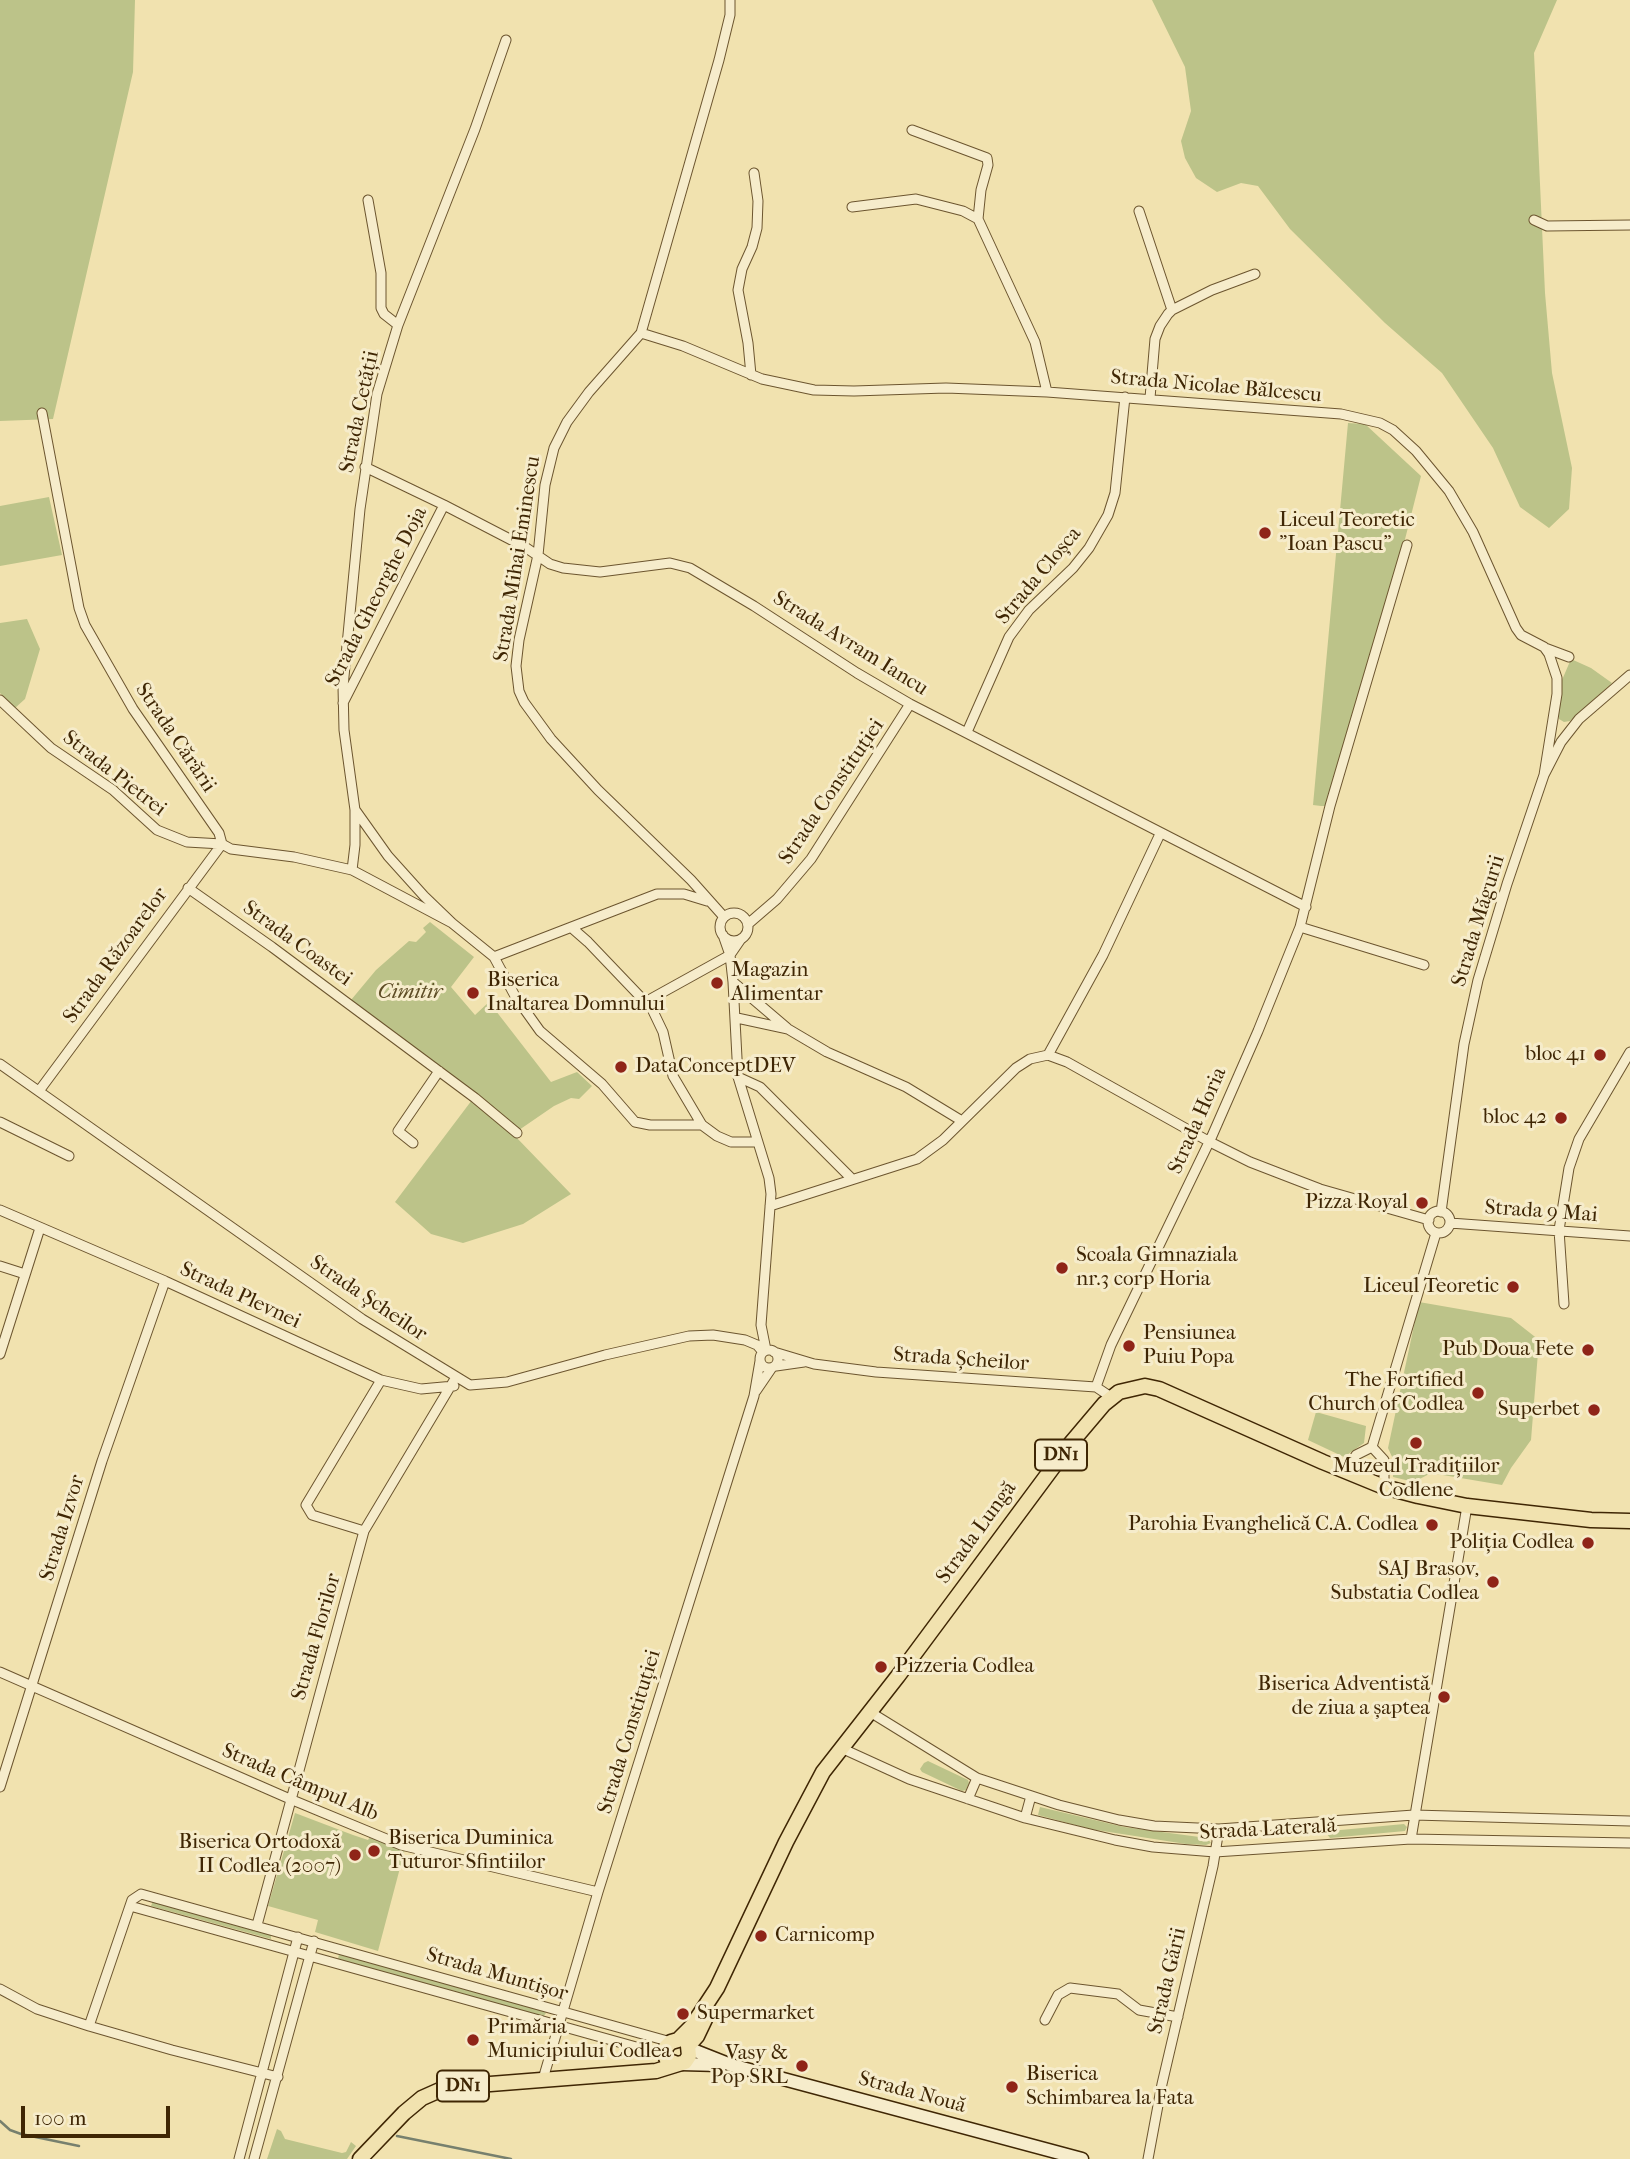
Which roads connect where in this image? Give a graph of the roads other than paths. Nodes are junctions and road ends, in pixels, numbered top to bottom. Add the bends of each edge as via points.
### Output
1 (730, 0) edge
2 (506, 40) dead end
3 (912, 130) dead end
4 (754, 173) dead end
5 (368, 200) dead end
6 (852, 207) dead end
7 (1139, 211) dead end
8 (978, 219) junction
9 (1534, 220) dead end
10 (1630, 225) edge
11 (1255, 274) dead end
12 (1172, 310) junction
13 (398, 325) junction
14 (641, 333) junction
15 (751, 375) junction
16 (1047, 392) junction
17 (1125, 397) junction
18 (1150, 398) junction
19 (42, 413) dead end
20 (365, 467) junction
21 (444, 505) junction
22 (1407, 545) dead end
23 (538, 555) junction
24 (1544, 647) junction
25 (1569, 657) dead end
26 (1630, 675) edge
27 (0, 700) edge
28 (910, 704) junction
29 (342, 705) junction
30 (967, 732) junction
31 (1544, 775) junction
32 (355, 810) junction
33 (1160, 834) junction
34 (222, 844) junction
35 (352, 870) junction
36 (188, 888) junction
37 (710, 902) junction
38 (1306, 907) junction
39 (724, 917) junction
40 (452, 923) junction
41 (748, 924) junction
42 (1300, 927) junction
43 (572, 928) junction
44 (723, 935) junction
45 (741, 939) junction
46 (730, 955) junction
47 (495, 957) junction
48 (1424, 965) dead end
49 (733, 982) junction
50 (646, 1001) junction
51 (737, 1018) junction
52 (788, 1030) junction
53 (1630, 1052) edge
54 (1048, 1055) junction
55 (0, 1064) edge
56 (439, 1071) junction
57 (738, 1077) junction
58 (39, 1091) junction
59 (962, 1121) junction
60 (0, 1122) edge
61 (702, 1125) junction
62 (517, 1133) dead end
63 (758, 1142) junction
64 (1210, 1142) junction
65 (413, 1143) dead end
66 (69, 1156) dead end
67 (852, 1179) junction
68 (770, 1206) junction
69 (0, 1210) edge
70 (1440, 1212) junction
71 (1429, 1220) junction
72 (1450, 1223) junction
73 (40, 1228) junction
74 (1559, 1230) junction
75 (1436, 1233) junction
76 (1630, 1236) edge
77 (0, 1266) edge
78 (25, 1274) junction
79 (165, 1281) junction
80 (1564, 1304) dead end
81 (0, 1354) edge
82 (766, 1354) junction
83 (806, 1362) junction
84 (773, 1367) junction
85 (456, 1377) junction
86 (381, 1380) junction
87 (470, 1385) junction
88 (450, 1387) junction
89 (1096, 1387) junction
90 (754, 1396) junction
91 (1111, 1397) junction
92 (1372, 1447) junction
93 (1346, 1472) junction
94 (1384, 1487) junction
95 (1467, 1506) junction
96 (1630, 1521) edge
97 (364, 1531) junction
98 (0, 1671) edge
99 (32, 1685) junction
100 (870, 1712) junction
101 (841, 1748) junction
102 (977, 1778) junction
103 (0, 1787) edge
104 (1031, 1796) junction
105 (290, 1799) junction
106 (968, 1799) junction
107 (1414, 1815) junction
108 (1025, 1818) junction
109 (1630, 1821) edge
110 (1219, 1829) junction
111 (1411, 1839) junction
112 (1630, 1843) edge
113 (1215, 1852) junction
114 (598, 1892) junction
115 (130, 1906) junction
116 (257, 1925) junction
117 (298, 1937) junction
118 (314, 1941) junction
119 (294, 1952) junction
120 (310, 1956) junction
121 (0, 1989) edge
122 (563, 2011) junction
123 (1178, 2017) junction
124 (1045, 2020) dead end
125 (89, 2026) junction
126 (558, 2026) junction
127 (677, 2052) junction
128 (262, 2073) junction
129 (278, 2077) junction
130 (543, 2079) junction
131 (239, 2159) edge
132 (254, 2159) edge
133 (360, 2159) edge
134 (1082, 2159) edge
135 (1149, 2159) edge

1 - 14 street, Strada Mihai Eminescu via 719,60
2 - 13 street, Strada Cetății
3 - 8 street via 987,158
4 - 15 street via 757,228 738,290
5 - 13 street via 381,273 381,308
6 - 8 street via 916,199
7 - 12 street
8 - 16 street via 1035,342
9 - 10 street via 1547,226
11 - 12 street
12 - 18 street via 1155,339
13 - 20 street, Strada Cetății via 377,394
14 - 15 street, Strada Nicolae Bălcescu
14 - 23 street, Strada Mihai Eminescu via 589,392 554,448
15 - 16 street, Strada Nicolae Bălcescu via 833,391 946,387
16 - 17 street, Strada Nicolae Bălcescu
17 - 18 street, Strada Nicolae Bălcescu
17 - 30 street, Strada Cloșca via 1115,493 1108,515 1082,558 1029,610 1009,637
18 - 24 street, Strada Nicolae Bălcescu via 1352,415 1393,430 1430,467 1459,506 1516,628 1527,640
19 - 34 street, Strada Cărării via 85,625 132,709
20 - 21 street, Strada Avram Iancu
20 - 29 street, Strada Cetății
21 - 23 street, Strada Avram Iancu
21 - 29 street, Strada Gheorghe Doja
22 - 38 street, Strada Horia via 1330,806
23 - 28 street, Strada Avram Iancu via 550,564 580,572 670,564 690,569
23 - 37 street, Strada Mihai Eminescu via 516,666 524,702 569,759
24 - 25 street, Strada Nicolae Bălcescu
24 - 31 street via 1554,666 1557,687
26 - 31 street, Strada Măgurii via 1568,732
27 - 34 street, Strada Pietrei via 51,748 113,790 157,830 187,842
28 - 30 street, Strada Avram Iancu
28 - 41 street, Strada Constituției via 811,859 778,899
29 - 32 street, Strada Cetății
30 - 33 street, Strada Avram Iancu
31 - 70 street, Strada Măgurii via 1489,938 1470,1014
32 - 35 street, Strada Cetății
32 - 40 street via 402,872
33 - 38 street, Strada Avram Iancu
33 - 54 street via 1103,955
34 - 35 street
34 - 36 street, Strada Răzoarelor
35 - 40 street
36 - 56 street, Strada Coastei
36 - 58 street, Strada Răzoarelor
37 - 39 street, Strada Mihai Eminescu
37 - 43 street via 684,894 657,894
38 - 42 street, Strada Horia
39 - 41 street via 740,914
39 - 44 street via 720,924
40 - 47 street
41 - 45 street
42 - 48 street
42 - 64 street, Strada Horia
43 - 47 street
43 - 50 street
44 - 45 street via 729,940
44 - 46 street, Strada Constituției
45 - 46 street
46 - 49 street, Strada Constituției
46 - 50 street
47 - 61 street via 533,1023 602,1084 635,1122
49 - 51 street, Strada Constituției
49 - 52 street
50 - 61 street via 663,1032 673,1076
51 - 52 street
51 - 57 street, Strada Constituției
52 - 59 street via 906,1087
53 - 74 street via 1573,1154
54 - 59 street via 1016,1068
54 - 64 street
55 - 58 street, Strada Șcheilor
56 - 62 street, Strada Coastei
56 - 65 street via 398,1131
57 - 63 street, Strada Constituției
57 - 67 street via 760,1087
58 - 85 street, Strada Șcheilor via 362,1319
59 - 67 street via 917,1159
60 - 66 street
61 - 63 street via 731,1142
63 - 68 street, Strada Constituției via 769,1178
64 - 71 street via 1320,1189
64 - 89 street, Strada Horia via 1111,1345
67 - 68 street
68 - 82 street, Strada Constituției via 761,1325
69 - 73 street, Strada Plevnei
70 - 71 street
70 - 72 street
71 - 75 street
72 - 74 street, Strada 9 Mai
72 - 75 street via 1445,1231
73 - 78 street
73 - 79 street, Strada Plevnei
74 - 76 street, Strada 9 Mai
74 - 80 street
75 - 92 street
77 - 78 street
78 - 81 street
79 - 86 street, Strada Plevnei
79 - 99 street, Strada Izvor via 102,1461
82 - 83 street, Strada Șcheilor
82 - 84 street via 762,1366
82 - 84 street via 779,1359
82 - 87 street, Strada Șcheilor via 745,1339 689,1336 519,1380
82 - 90 street, Strada Constituției
83 - 84 street, Strada Șcheilor
83 - 89 street, Strada Șcheilor via 904,1375
84 - 90 street, Strada Constituției
85 - 87 street, Strada Șcheilor
85 - 88 street, Strada Florilor
86 - 88 street, Strada Plevnei via 421,1389
86 - 97 street via 306,1506 312,1514
87 - 88 street, Strada Plevnei
88 - 97 street, Strada Florilor
89 - 91 street
90 - 114 street, Strada Constituției
91 - 93 highway via 1136,1387 1159,1389
91 - 100 highway, Strada Lungă / DN1 via 1045,1476
92 - 93 street via 1356,1455
92 - 94 street via 1384,1460
93 - 94 highway
94 - 95 highway
95 - 96 highway
95 - 107 street
97 - 105 street, Strada Florilor
98 - 99 street, Strada Câmpul Alb
99 - 103 street, Strada Izvor
99 - 105 street, Strada Câmpul Alb
100 - 101 highway, Strada Lungă / DN1
100 - 102 street, Strada Laterală
101 - 106 street, Strada Laterală via 894,1774
101 - 127 highway, Strada Lungă / DN1 via 809,1795 716,1988 702,2028
102 - 104 street, Strada Laterală
102 - 106 street
104 - 108 street
104 - 110 street, Strada Laterală via 1119,1820
105 - 114 street, Strada Câmpul Alb via 401,1845
105 - 116 street, Strada Florilor
106 - 108 street, Strada Laterală
107 - 109 street, Strada Laterală
107 - 110 street, Strada Laterală
107 - 111 street
108 - 113 street, Strada Laterală via 1153,1847
110 - 113 street, Strada Gării
111 - 112 street, Strada Laterală
111 - 113 street, Strada Laterală
113 - 123 street, Strada Gării
114 - 122 street, Strada Constituției
115 - 116 street, Strada Muntișor via 136,1896 145,1894
115 - 119 street, Strada Muntișor
115 - 125 street
116 - 117 street, Strada Muntișor
117 - 118 street, Strada Muntișor
117 - 119 street
118 - 120 street
118 - 122 street, Strada Muntișor
119 - 120 street, Strada Muntișor
119 - 128 street
120 - 126 street, Strada Muntișor
120 - 129 street
121 - 125 street via 29,2006
122 - 126 street, Strada Constituției
122 - 127 street, Strada Muntișor
123 - 124 street via 1139,2010 1118,1994 1070,1988 1058,1995
123 - 135 street, Strada Gării
125 - 128 street
126 - 127 street, Strada Muntișor
126 - 130 street, Strada Constituției
127 - 130 highway, DN1 via 656,2071
127 - 134 main road, Strada Nouă
128 - 129 street
128 - 131 street
129 - 132 street
130 - 133 highway, DN1 via 440,2090 422,2098 394,2122

